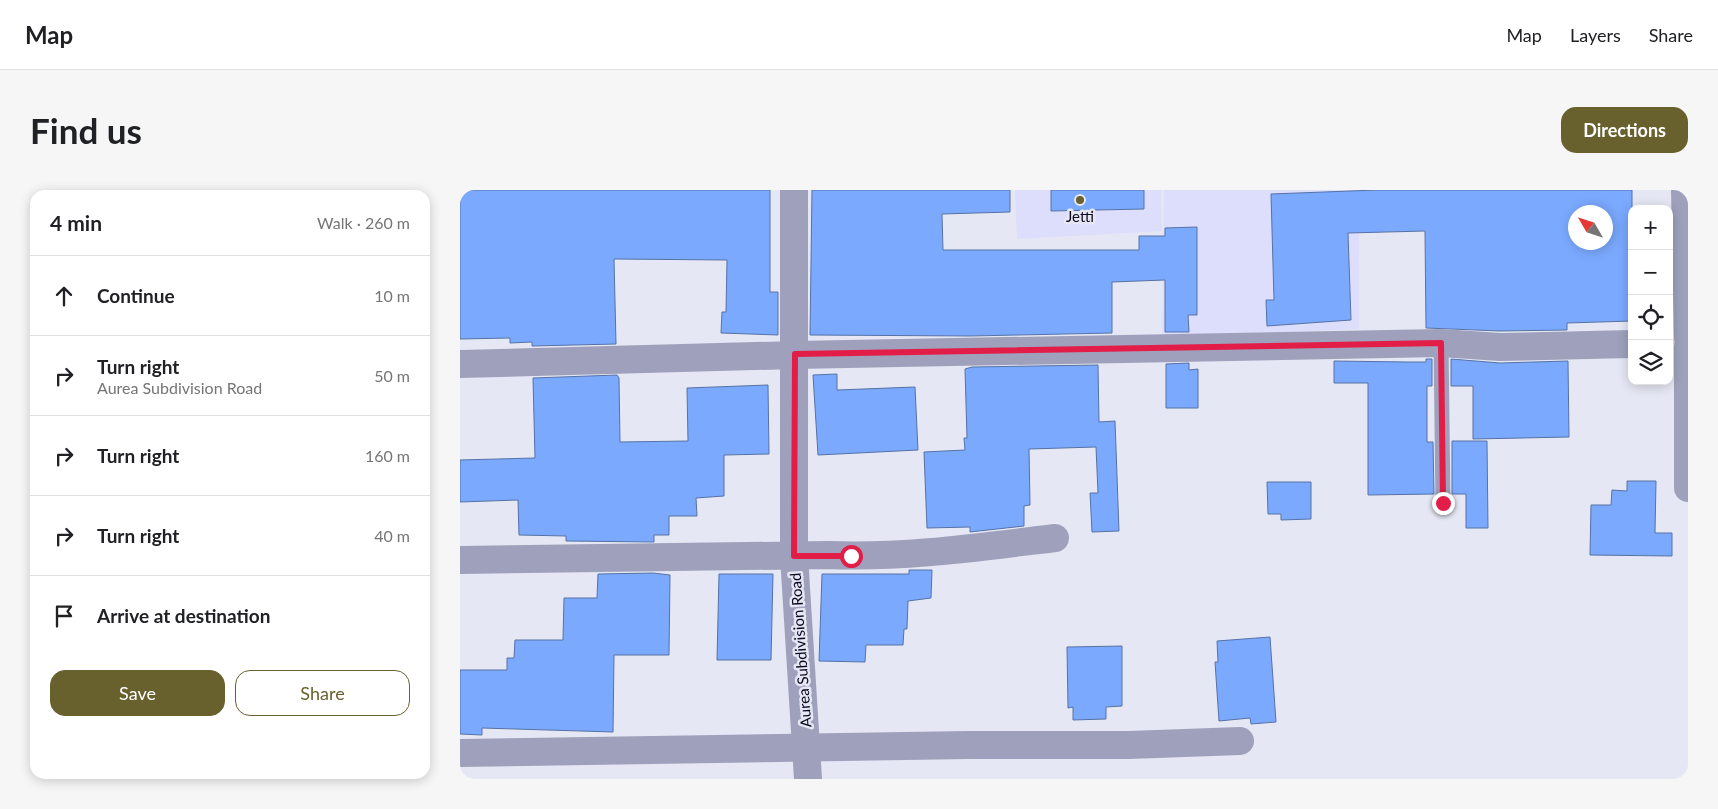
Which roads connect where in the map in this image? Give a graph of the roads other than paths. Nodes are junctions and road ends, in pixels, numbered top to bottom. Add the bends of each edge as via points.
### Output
1 (794, 190) edge
2 (1686, 190) edge
3 (1688, 338) edge
4 (1673, 342) edge
5 (1688, 342) edge
6 (1441, 343) junction
7 (1628, 344) edge
8 (1688, 346) edge
9 (795, 354) junction
10 (460, 364) edge
11 (1688, 488) edge
12 (1443, 503) dead end
13 (1055, 538) dead end
14 (794, 556) junction
15 (460, 560) edge
16 (1240, 741) dead end
17 (807, 747) junction
18 (460, 753) edge
19 (808, 779) edge

1 - 9 street, Aurea Subdivision Road
2 - 3 street
4 - 5 street
6 - 7 street via 1500,347
6 - 9 street
6 - 12 lane
8 - 11 street
9 - 10 street
9 - 14 street, Aurea Subdivision Road
13 - 14 street via 896,556
14 - 15 street
14 - 17 street, Aurea Subdivision Road
16 - 17 street
17 - 18 street
17 - 19 street, Aurea Subdivision Road

